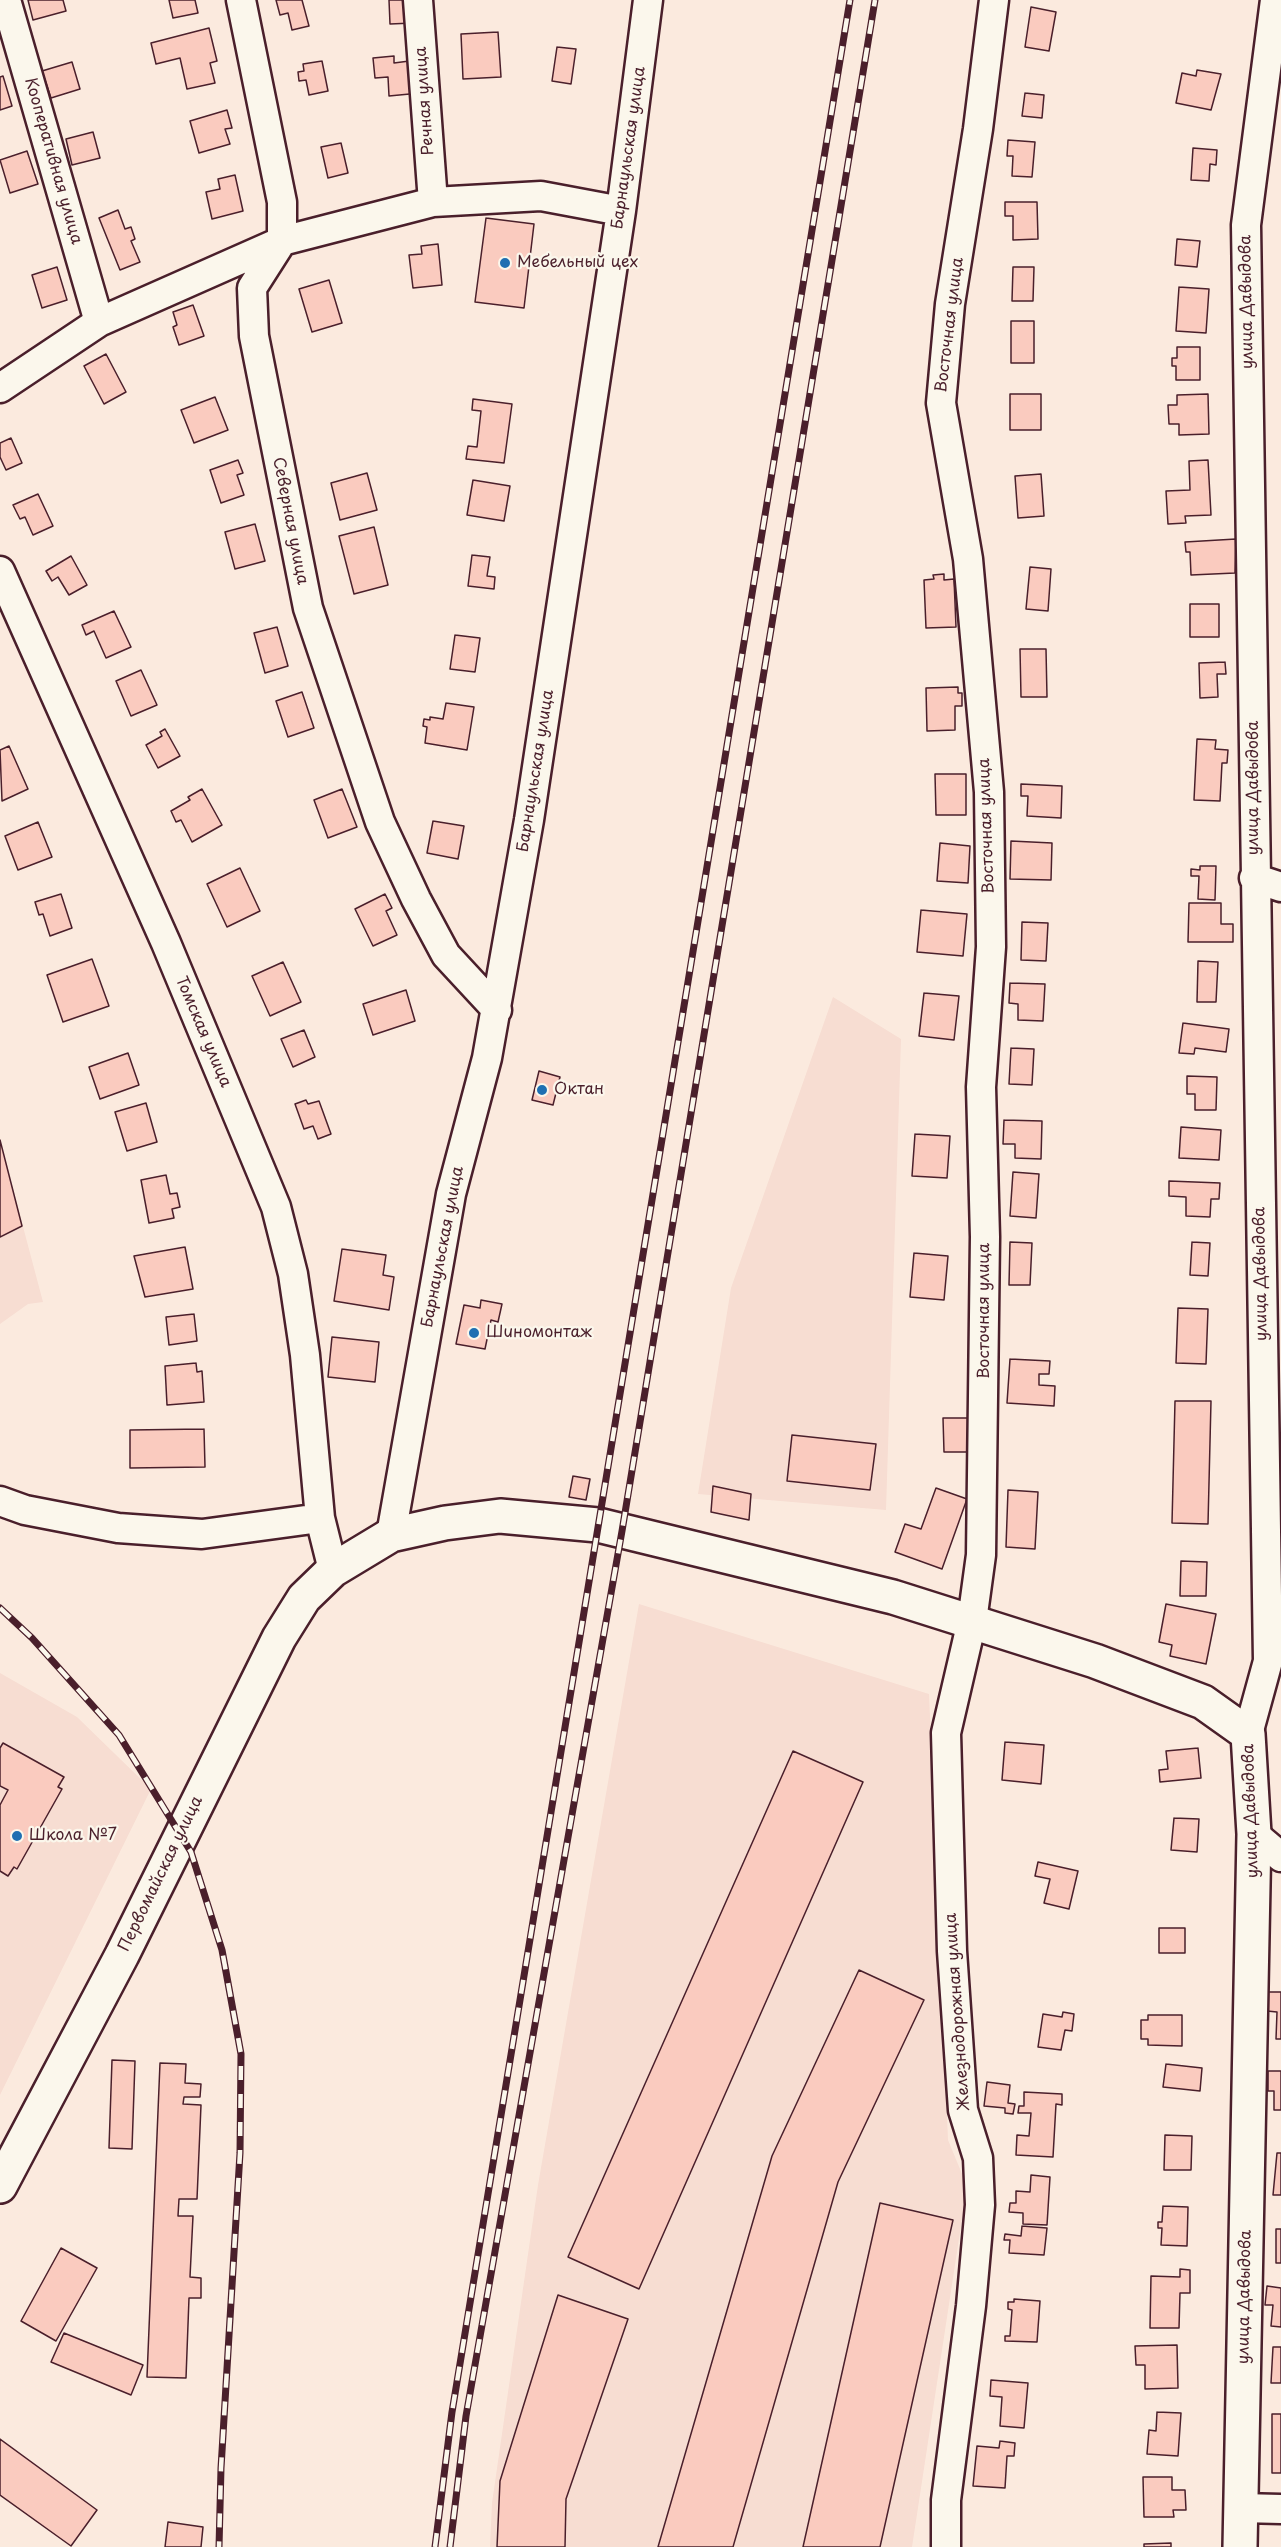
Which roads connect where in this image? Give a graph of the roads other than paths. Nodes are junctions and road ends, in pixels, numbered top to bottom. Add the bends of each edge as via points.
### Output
1 (6, 0) edge
2 (240, 0) edge
3 (418, 0) edge
4 (648, 0) edge
5 (994, 0) edge
6 (1275, 0) edge
7 (433, 202) junction
8 (621, 211) junction
9 (282, 241) junction
10 (99, 322) junction
11 (0, 388) edge
12 (0, 571) edge
13 (1254, 878) junction
14 (1281, 887) edge
15 (497, 1010) junction
16 (0, 1501) edge
17 (320, 1518) junction
18 (391, 1535) junction
19 (333, 1570) junction
20 (972, 1621) junction
21 (1248, 1734) junction
22 (1254, 1833) junction
23 (1281, 1857) edge
24 (0, 2186) edge
25 (1241, 2508) junction
26 (1281, 2509) edge
27 (946, 2547) edge
28 (1240, 2547) edge

1 - 10 street, Кооперативная улица
2 - 9 street via 282,202
3 - 7 street, Речная улица
4 - 8 street, Барнаульская улица
5 - 20 street, Восточная улица via 950,304 941,402 968,559 989,792 990,947 981,1087 985,1238 981,1555
6 - 13 street, улица Давыдова via 1246,225
7 - 8 street via 540,196
7 - 9 street
8 - 15 street, Барнаульская улица
9 - 10 street
9 - 15 street, Северная улица via 252,288 252,314 308,608 381,822 417,899 446,955
10 - 11 street
12 - 17 street, Томская улица via 166,943 276,1207 293,1274 305,1355
13 - 14 street
13 - 21 street, улица Давыдова via 1268,1661
15 - 18 street, Барнаульская улица via 451,1194
16 - 17 street via 25,1510 118,1528 202,1534
17 - 19 street
18 - 19 main road, Первомайская улица
18 - 20 main road, Первомайская улица via 500,1516 598,1525 893,1597
19 - 24 main road, Первомайская улица via 304,1598 279,1638 122,1955
20 - 21 main road, Первомайская улица via 1203,1702
20 - 27 street, Железнодорожная улица via 946,1733 948,1862 963,2110 978,2158 980,2205 946,2500
21 - 22 main road, улица Давыдова
22 - 23 street
22 - 25 main road, улица Давыдова
25 - 26 street
25 - 28 main road, улица Давыдова

